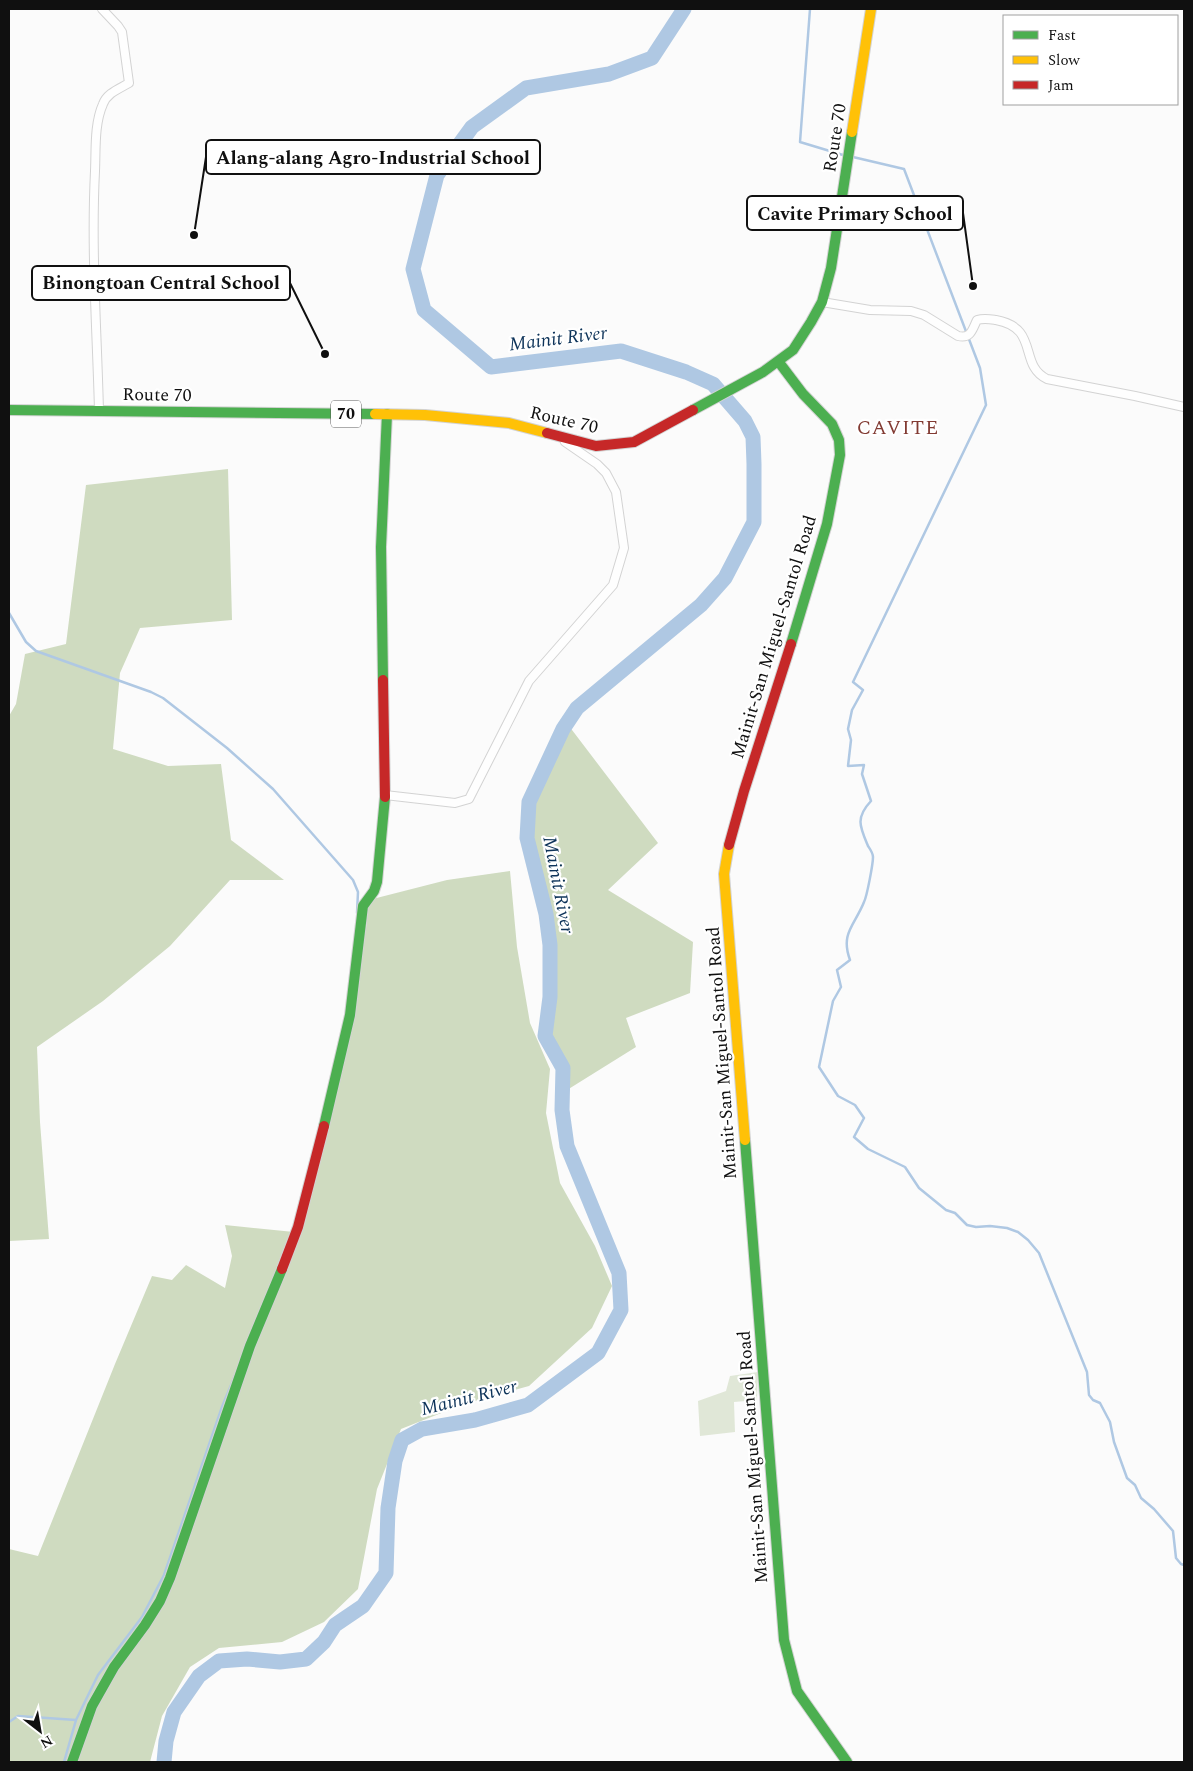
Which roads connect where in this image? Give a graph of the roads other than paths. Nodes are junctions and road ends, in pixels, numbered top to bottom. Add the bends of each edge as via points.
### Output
1 (102, 9) edge
2 (871, 9) edge
3 (822, 302) junction
4 (778, 361) junction
5 (1184, 407) edge
6 (9, 410) edge
7 (99, 411) junction
8 (387, 414) junction
9 (555, 435) junction
10 (385, 795) junction
11 (72, 1762) edge
12 (847, 1762) edge

1 - 7 street via 122,32 129,83 108,95 102,104 96,132 93,201
2 - 3 main road, Route 70 / 70 via 831,268
3 - 4 main road, Route 70 / 70 via 793,350
3 - 5 street via 924,315 958,336 967,336 977,320 982,318 1008,322 1023,336 1039,376
4 - 9 main road, Route 70 / 70 via 634,442 596,446
4 - 12 main road, Mainit-San Miguel-Santol Road via 832,424 839,440 840,456 827,524 744,792 724,874 784,1640 798,1691
6 - 7 main road, Route 70 / 70
7 - 8 main road, Route 70 / 70
8 - 9 main road, Route 70 / 70 via 509,424
8 - 10 main road via 381,547
9 - 10 street via 597,464 616,492 624,548 613,585 529,680 469,799 455,803
10 - 11 main road via 377,882 363,906 350,1015 294,1238 250,1346 170,1578 145,1625 114,1667 92,1706

